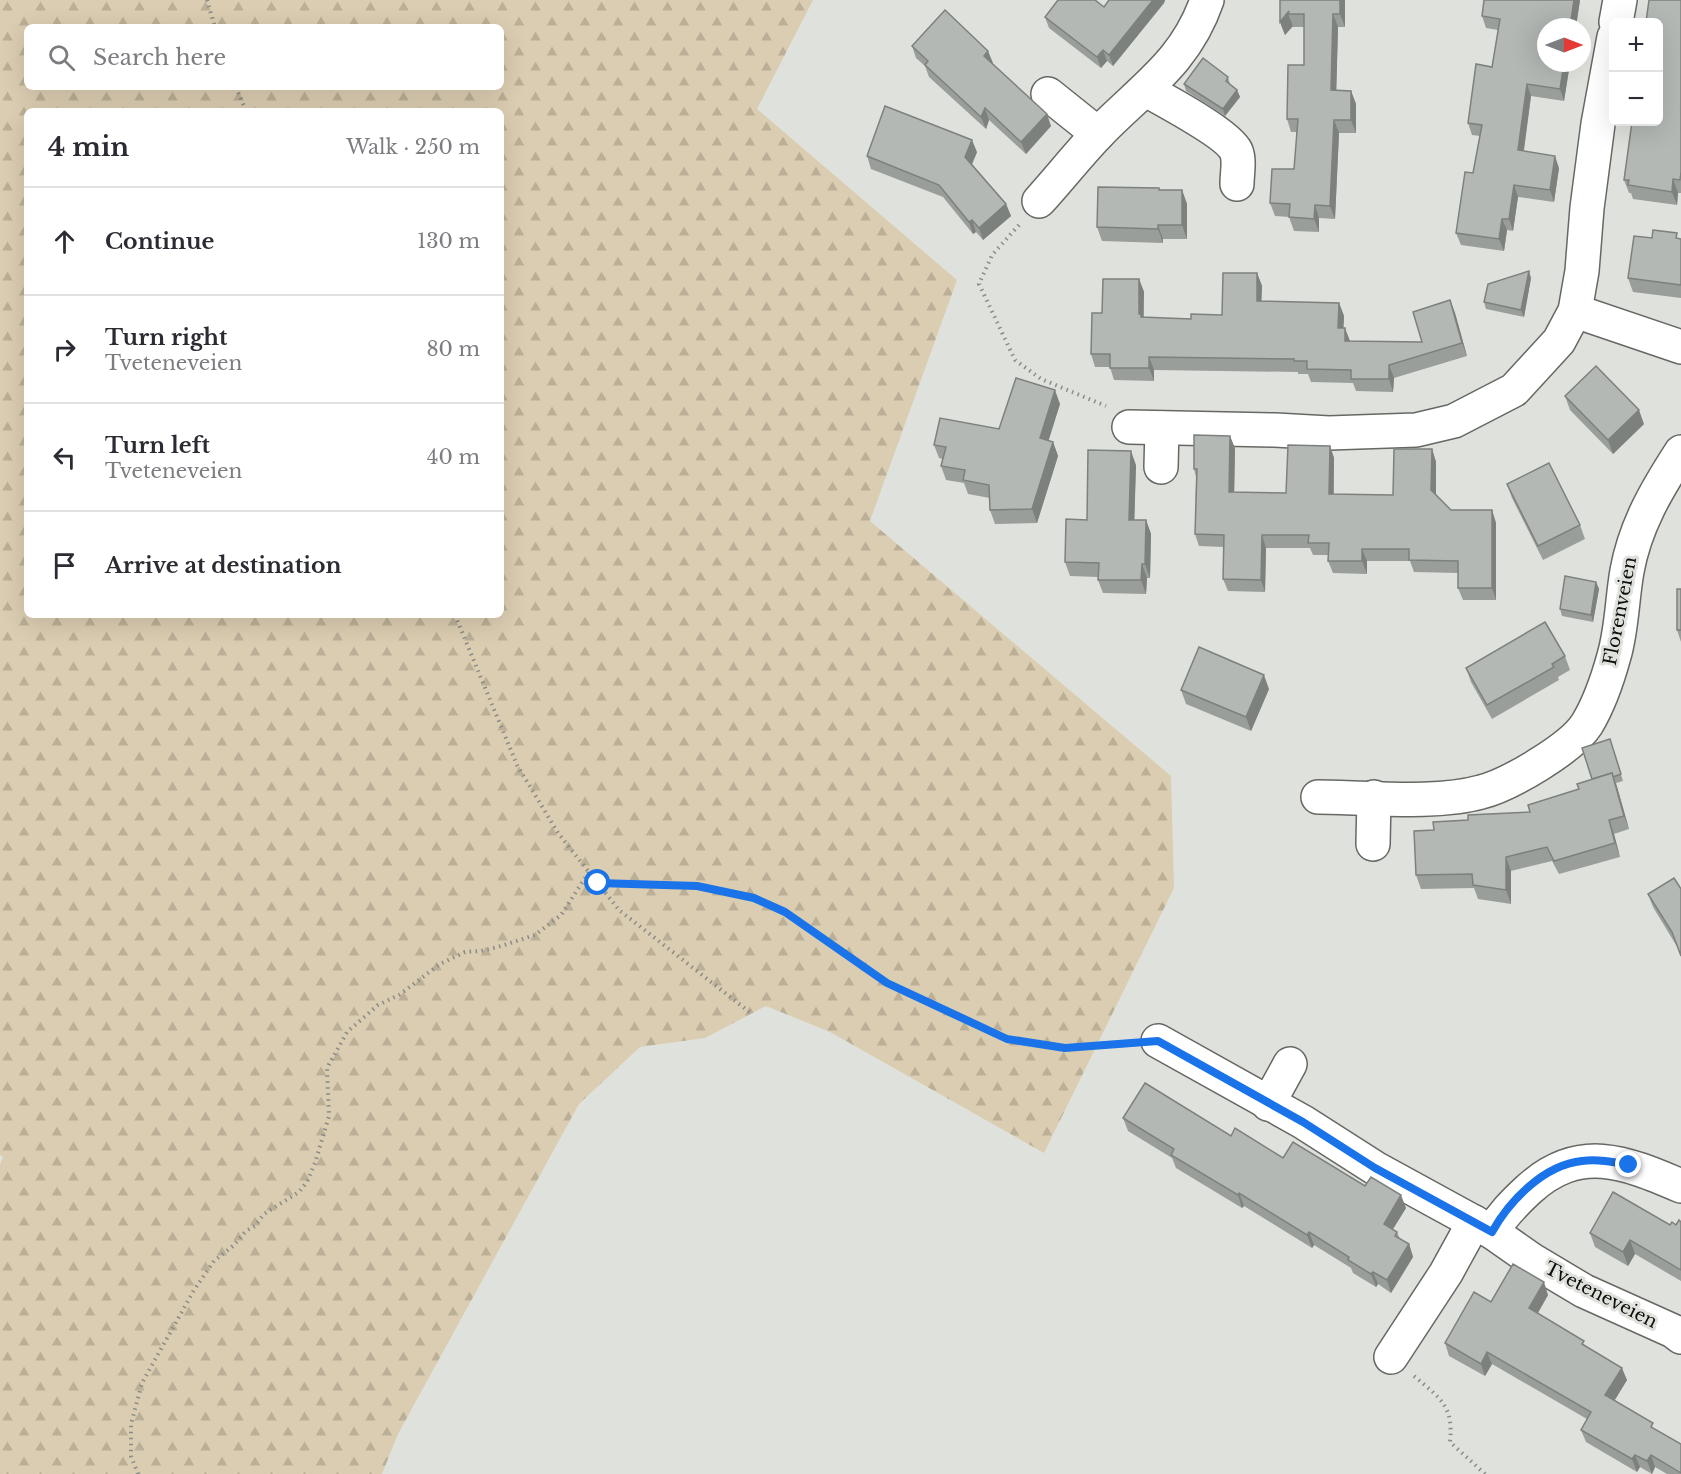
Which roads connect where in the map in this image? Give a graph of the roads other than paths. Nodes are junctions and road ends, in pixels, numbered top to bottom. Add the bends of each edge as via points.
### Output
1 (1208, 0) edge
2 (1620, 0) edge
3 (1617, 18) edge
4 (1609, 64) edge
5 (1146, 90) junction
6 (1048, 94) dead end
7 (1098, 134) junction
8 (1237, 184) dead end
9 (1039, 201) road end
10 (1575, 311) junction
11 (1681, 347) edge
12 (1129, 427) road end
13 (1162, 428) junction
14 (1681, 452) edge
15 (1161, 466) dead end
16 (1318, 797) dead end
17 (1374, 797) junction
18 (1373, 844) dead end
19 (1158, 1041) road end
20 (1290, 1064) dead end
21 (1268, 1104) junction
22 (1681, 1186) edge
23 (1483, 1227) junction
24 (1681, 1337) edge
25 (1391, 1357) road end

1 - 5 street via 1187,43
2 - 3 street
4 - 10 street
5 - 7 street
5 - 8 street via 1227,141 1236,151
6 - 7 street
7 - 9 street
10 - 11 street
10 - 13 street via 1559,341 1514,390 1454,421 1416,430 1340,433
12 - 13 street
13 - 15 street
14 - 17 street, Florenveien via 1648,506 1635,537 1614,655 1586,725 1557,752 1519,777 1481,792 1434,799
16 - 17 street, Florenveien
17 - 18 street
19 - 21 street, Tveteneveien
20 - 21 street
21 - 23 street, Tveteneveien
22 - 23 street via 1629,1165 1581,1161 1540,1179 1502,1215
23 - 24 street, Tveteneveien via 1584,1291
23 - 25 street via 1446,1273

